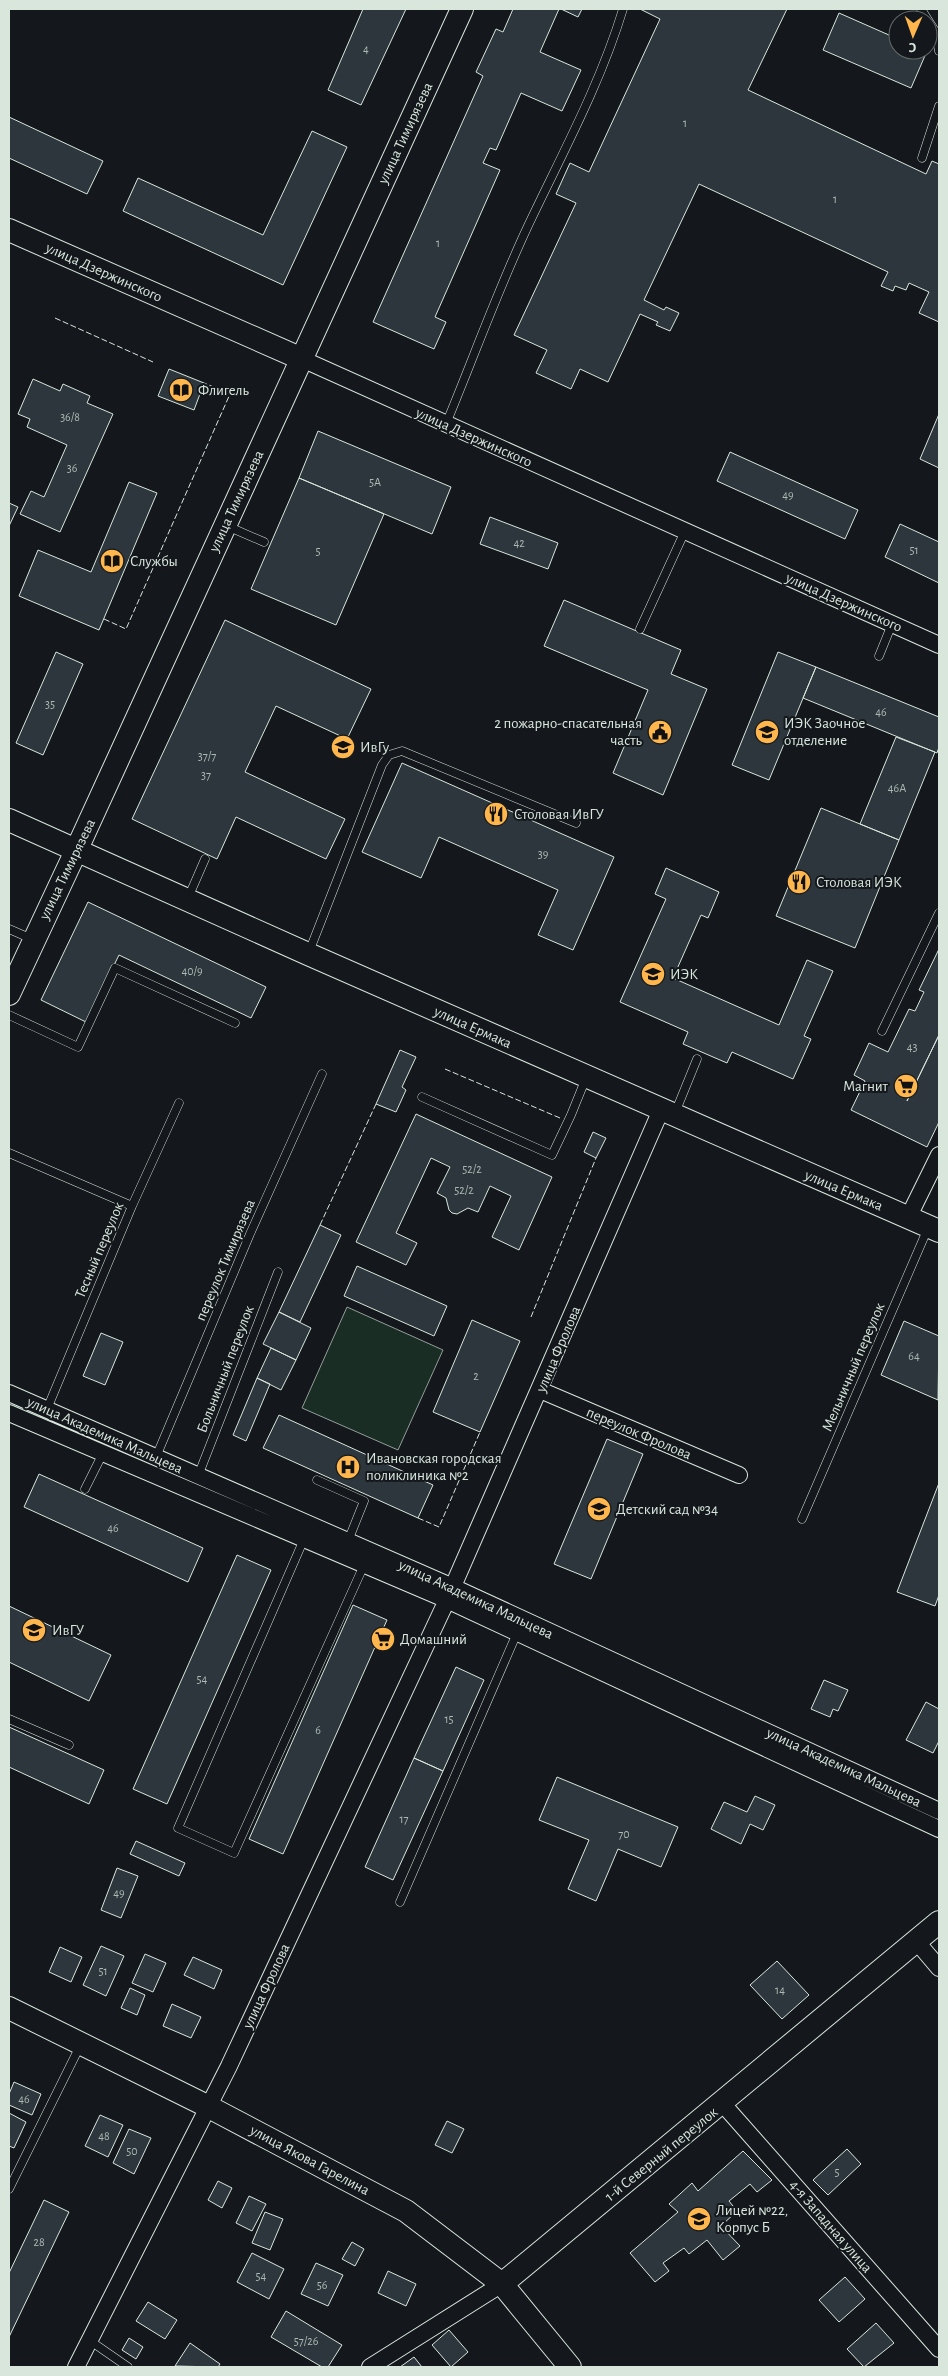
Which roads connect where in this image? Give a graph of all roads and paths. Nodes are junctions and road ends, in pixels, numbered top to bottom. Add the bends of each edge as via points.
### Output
1 (462, 9) edge
2 (623, 9) edge
3 (921, 9) edge
4 (939, 51) edge
5 (939, 106) edge
6 (922, 158) dead end
7 (9, 230) edge
8 (302, 359) junction
9 (446, 424) junction
10 (225, 525) junction
11 (685, 531) junction
12 (264, 542) dead end
13 (892, 624) junction
14 (640, 629) dead end
15 (939, 645) edge
16 (879, 656) dead end
17 (9, 820) edge
18 (576, 823) dead end
19 (76, 851) junction
20 (205, 858) dead end
21 (187, 900) junction
22 (939, 913) edge
23 (9, 929) edge
24 (33, 940) junction
25 (308, 954) junction
26 (9, 994) edge
27 (9, 1015) edge
28 (235, 1022) dead end
29 (882, 1031) dead end
30 (697, 1059) dead end
31 (322, 1074) dead end
32 (587, 1077) junction
33 (422, 1097) dead end
34 (179, 1103) dead end
35 (667, 1113) junction
36 (9, 1153) edge
37 (939, 1155) edge
38 (132, 1206) junction
39 (908, 1218) junction
40 (934, 1228) edge
41 (278, 1272) dead end
42 (540, 1390) junction
43 (9, 1393) edge
44 (46, 1409) junction
45 (9, 1413) edge
46 (103, 1453) junction
47 (156, 1457) junction
48 (739, 1475) dead end
49 (198, 1476) junction
50 (317, 1480) dead end
51 (85, 1489) dead end
52 (191, 1491) junction
53 (802, 1519) dead end
54 (304, 1539) junction
55 (348, 1541) junction
56 (364, 1565) junction
57 (450, 1594) junction
58 (518, 1633) junction
59 (9, 1718) edge
60 (69, 1745) dead end
61 (939, 1811) edge
62 (939, 1829) edge
63 (400, 1902) dead end
64 (939, 1922) edge
65 (917, 1942) junction
66 (939, 1968) edge
67 (9, 2008) edge
68 (80, 2044) junction
69 (722, 2103) junction
70 (209, 2107) junction
71 (9, 2190) edge
72 (502, 2284) junction
73 (90, 2340) junction
74 (939, 2349) edge
75 (76, 2367) edge
76 (128, 2367) edge
77 (370, 2367) edge
78 (570, 2367) edge

1 - 8 main road, улица Тимирязева
2 - 9 lane via 589,96 526,230
3 - 4 lane via 935,31
5 - 6 lane
7 - 8 main road, улица Дзержинского
8 - 9 street, улица Дзержинского
8 - 10 main road, улица Тимирязева
9 - 11 street, улица Дзержинского
10 - 12 lane
10 - 19 main road, улица Тимирязева
11 - 13 street, улица Дзержинского
11 - 14 lane
13 - 15 street, улица Дзержинского
13 - 16 lane
17 - 19 main road, улица Ермака
18 - 25 lane via 402,751 389,755 382,765
19 - 21 main road, улица Ермака
19 - 24 main road, улица Тимирязева
20 - 21 lane
21 - 25 main road, улица Ермака
22 - 29 lane
23 - 24 lane
24 - 26 main road, улица Тимирязева
25 - 32 main road, улица Ермака
27 - 28 lane via 78,1048 115,968
30 - 35 lane
31 - 47 lane, переулок Тимирязева
32 - 33 lane via 552,1155
32 - 35 main road, улица Ермака
34 - 38 lane, Тесный переулок
35 - 39 main road, улица Ермака
35 - 42 street, улица Фролова
36 - 38 lane
37 - 39 street
38 - 44 lane, Тесный переулок
39 - 40 main road, улица Ермака
40 - 53 lane, Мельничный переулок
41 - 49 lane, Больничный переулок
42 - 48 street, переулок Фролова
42 - 57 street, улица Фролова
43 - 44 street, улица Академика Мальцева
44 - 47 street, улица Академика Мальцева
45 - 46 street
46 - 51 lane
46 - 52 street
47 - 49 street, улица Академика Мальцева
49 - 52 street
49 - 55 street, улица Академика Мальцева
50 - 55 lane via 364,1501
52 - 54 street
54 - 56 street
54 - 56 lane via 178,1828 234,1853
55 - 57 street, улица Академика Мальцева
56 - 57 street
57 - 58 street
57 - 61 street, улица Академика Мальцева
57 - 70 street, улица Фролова
58 - 62 street
58 - 63 lane
59 - 60 lane
64 - 65 main road, 1-й Северный переулок
65 - 66 street
65 - 69 main road, 1-й Северный переулок
67 - 68 main road, улица Якова Гарелина
68 - 70 main road, улица Якова Гарелина
68 - 71 lane
69 - 72 main road, 1-й Северный переулок
69 - 74 street, 4-я Западная улица
70 - 72 main road, улица Якова Гарелина via 406,2211
70 - 73 street, улица Фролова
72 - 77 street, 1-й Северный переулок
72 - 78 main road, улица Якова Гарелина
73 - 75 street, улица Фролова
73 - 76 lane

